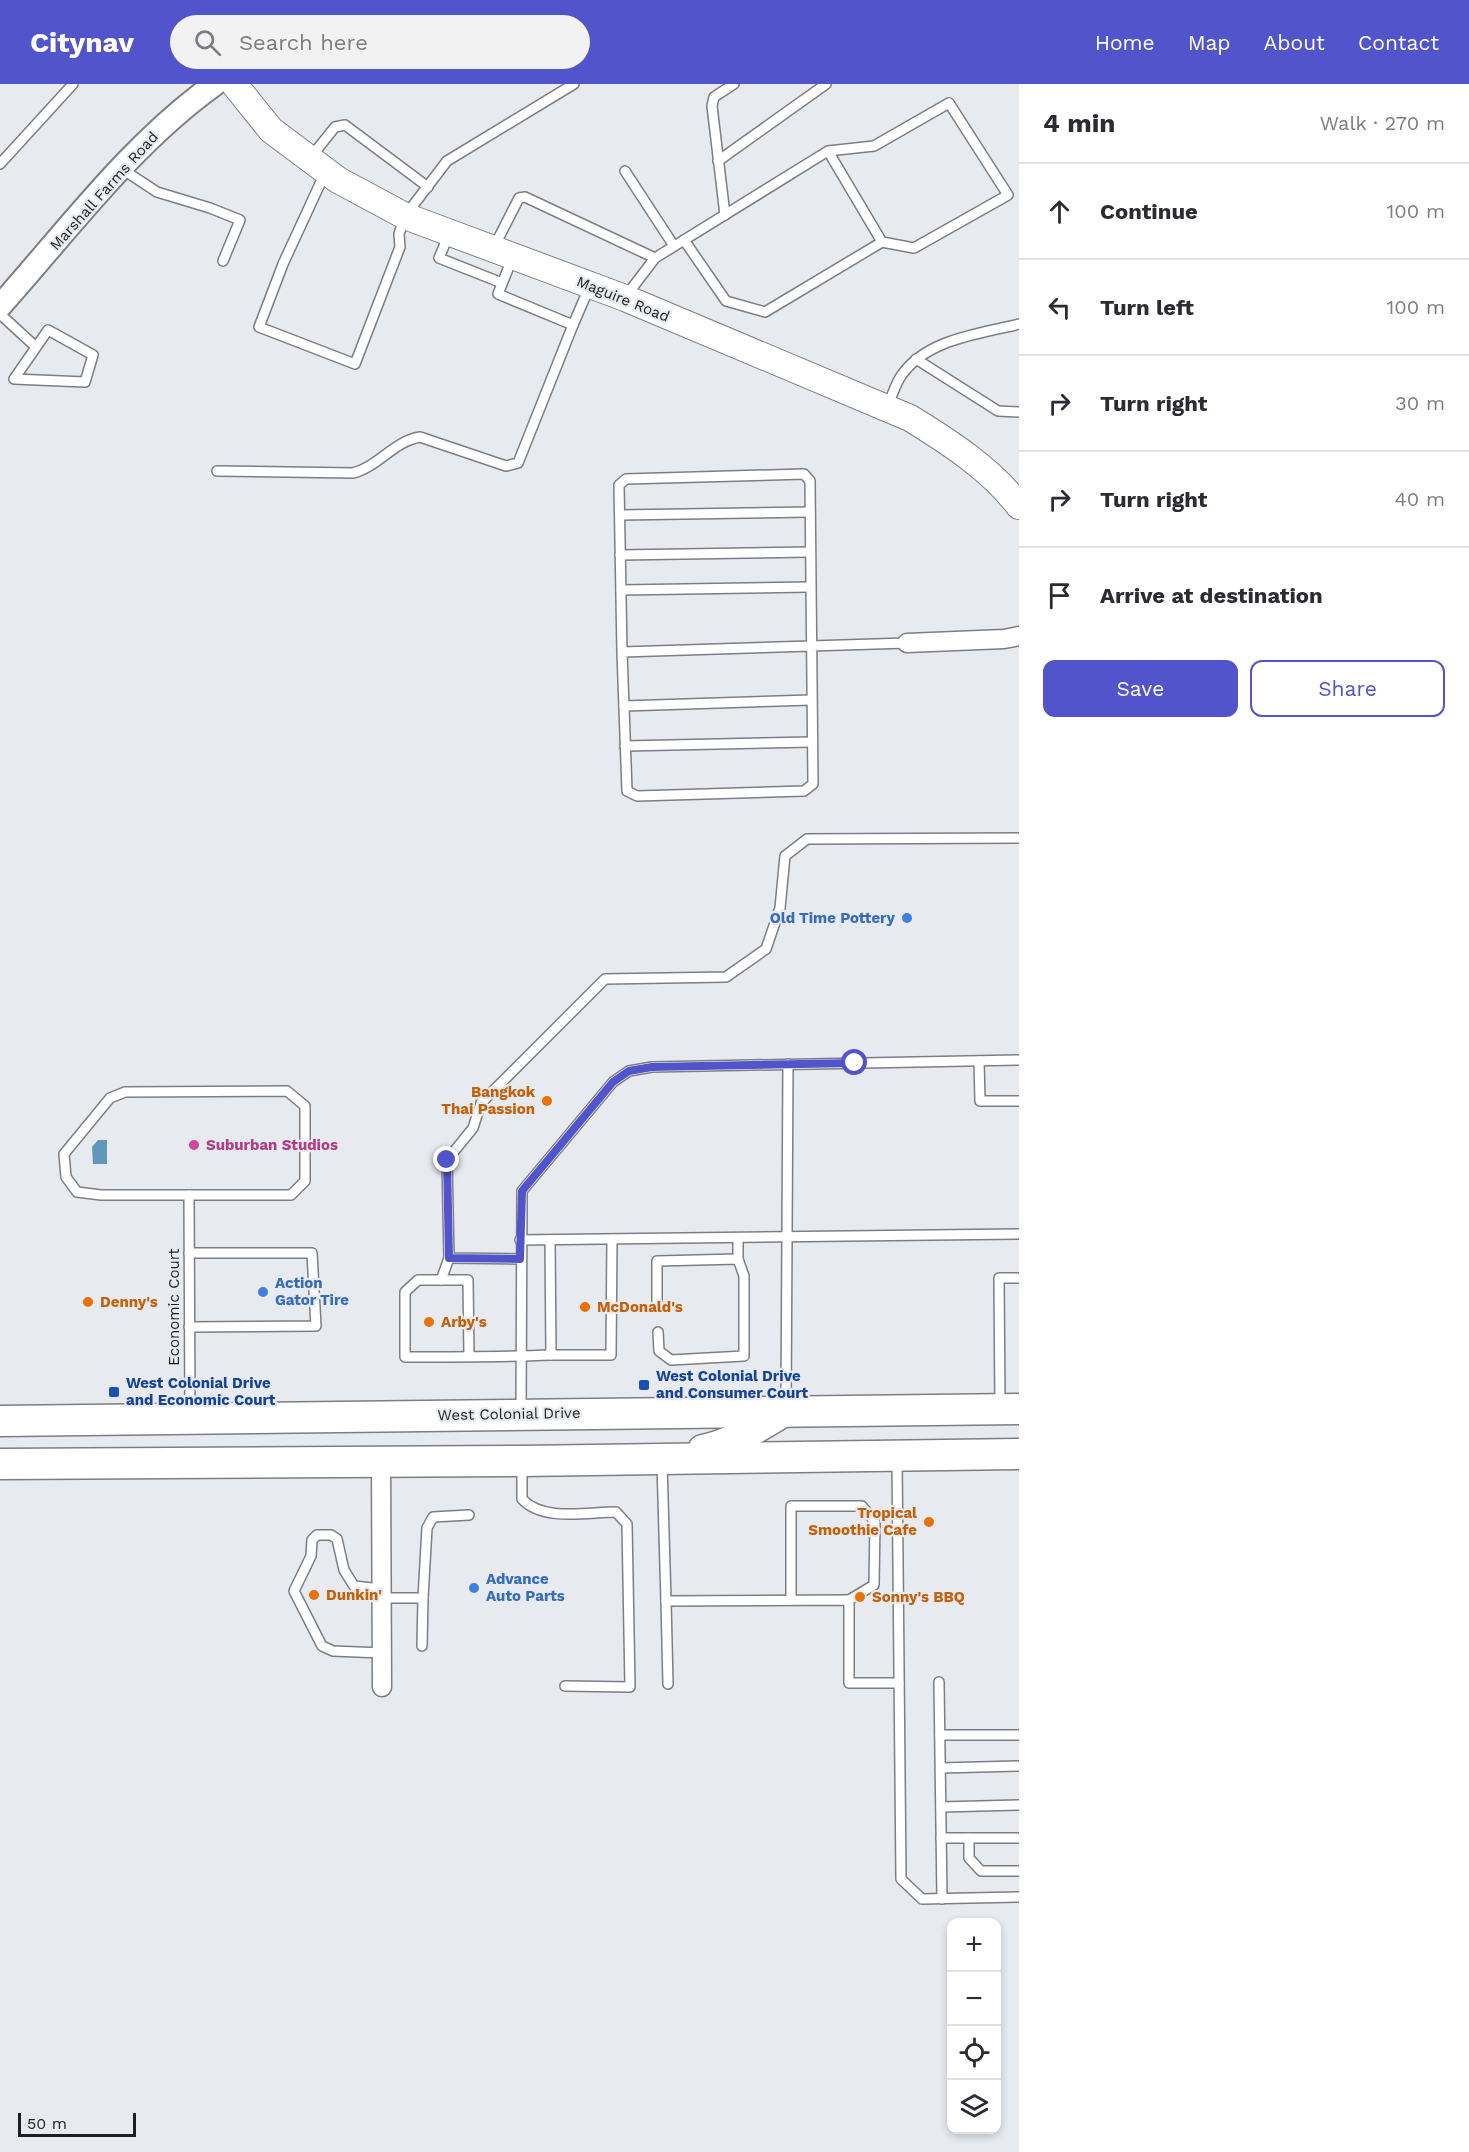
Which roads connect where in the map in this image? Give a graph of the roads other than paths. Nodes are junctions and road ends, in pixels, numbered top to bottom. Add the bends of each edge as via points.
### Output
1 (73, 84) edge
2 (215, 84) edge
3 (234, 84) edge
4 (574, 84) edge
5 (734, 84) edge
6 (826, 84) edge
7 (828, 152) junction
8 (718, 161) junction
9 (0, 164) edge
10 (318, 165) junction
11 (122, 169) junction
12 (626, 171) dead end
13 (428, 187) junction
14 (725, 215) junction
15 (405, 216) junction
16 (449, 232) junction
17 (684, 240) junction
18 (882, 242) junction
19 (674, 246) junction
20 (503, 253) junction
21 (655, 258) junction
22 (223, 261) dead end
23 (502, 283) junction
24 (590, 285) junction
25 (625, 298) junction
26 (0, 306) edge
27 (0, 314) edge
28 (1019, 324) edge
29 (573, 325) junction
30 (36, 347) junction
31 (916, 359) junction
32 (886, 408) junction
33 (1019, 412) edge
34 (217, 471) dead end
35 (1019, 506) edge
36 (810, 513) junction
37 (620, 515) junction
38 (810, 552) junction
39 (620, 555) junction
40 (810, 587) junction
41 (621, 590) junction
42 (1019, 636) edge
43 (907, 643) joint
44 (810, 647) junction
45 (622, 652) junction
46 (811, 700) junction
47 (624, 706) junction
48 (812, 742) junction
49 (626, 746) junction
50 (1019, 838) edge
51 (1019, 1060) edge
52 (980, 1061) junction
53 (789, 1064) junction
54 (1019, 1101) edge
55 (189, 1196) junction
56 (1019, 1234) edge
57 (738, 1238) junction
58 (788, 1238) junction
59 (612, 1239) junction
60 (520, 1240) junction
61 (550, 1240) junction
62 (189, 1253) junction
63 (449, 1258) junction
64 (520, 1259) junction
65 (738, 1259) junction
66 (1019, 1278) edge
67 (441, 1280) junction
68 (657, 1302) dead end
69 (189, 1327) junction
70 (658, 1332) dead end
71 (551, 1355) junction
72 (520, 1356) junction
73 (469, 1357) junction
74 (1009, 1409) edge
75 (786, 1410) junction
76 (521, 1414) junction
77 (190, 1418) junction
78 (0, 1421) edge
79 (1019, 1454) edge
80 (897, 1455) junction
81 (661, 1459) junction
82 (522, 1461) junction
83 (381, 1462) junction
84 (191, 1463) junction
85 (0, 1464) edge
86 (469, 1515) dead end
87 (381, 1594) junction
88 (423, 1599) junction
89 (791, 1600) junction
90 (849, 1600) junction
91 (666, 1601) junction
92 (422, 1646) dead end
93 (382, 1653) junction
94 (939, 1682) dead end
95 (899, 1683) junction
96 (668, 1684) dead end
97 (565, 1686) dead end
98 (382, 1687) dead end
99 (940, 1735) junction
100 (1019, 1735) edge
101 (1019, 1766) edge
102 (940, 1768) junction
103 (1019, 1805) edge
104 (941, 1807) junction
105 (941, 1838) junction
106 (969, 1838) junction
107 (1019, 1838) edge
108 (1019, 1871) edge
109 (1019, 1897) edge
110 (942, 1899) junction

1 - 9 lane
2 - 11 street, Marshall Farms Road via 182,107
3 - 10 main road, Maguire Road via 271,130
4 - 13 lane via 447,161
5 - 8 lane via 714,97 712,106
6 - 8 lane
7 - 14 lane
7 - 18 lane
7 - 18 lane via 874,146 949,103 1008,195 914,248
8 - 14 lane
10 - 13 lane via 335,127 345,126
10 - 15 main road, Maguire Road
10 - 15 lane via 259,327 355,364 400,247 399,234
11 - 22 lane via 157,192 240,220
11 - 26 street, Marshall Farms Road
12 - 19 lane
13 - 15 lane
14 - 17 lane
15 - 16 main road, Maguire Road
16 - 20 main road, Maguire Road
16 - 23 lane via 439,258
17 - 18 lane via 726,301 765,312
17 - 19 lane
19 - 21 lane
20 - 21 lane via 519,198 525,197
20 - 23 lane
20 - 24 main road, Maguire Road
21 - 25 lane
23 - 29 lane via 498,294
24 - 25 main road, Maguire Road
24 - 29 lane
25 - 32 main road, Maguire Road
27 - 30 lane
28 - 31 lane via 936,346
29 - 34 lane via 518,463 506,466 420,437 409,439 367,470 353,473
30 - 30 lane via 48,330 93,355 85,382 14,379
31 - 32 lane via 901,376
31 - 33 lane via 998,411
32 - 35 main road, Maguire Road via 945,439 980,466
36 - 37 lane
36 - 37 lane via 810,481 804,474 626,479 619,485
36 - 38 lane
37 - 39 lane
38 - 39 lane
38 - 40 lane
39 - 41 lane
40 - 41 lane
40 - 44 lane
41 - 45 lane
42 - 43 street
43 - 44 lane
44 - 45 lane
44 - 46 lane
45 - 47 lane
46 - 47 lane
46 - 48 lane
47 - 49 lane
48 - 49 lane
48 - 49 lane via 813,784 804,791 637,796 627,791
50 - 63 lane via 807,839 785,856 780,908 766,949 726,977 605,980 481,1103 473,1128 447,1160
51 - 52 lane
52 - 53 lane
52 - 54 lane via 980,1101
53 - 58 lane
53 - 60 lane via 629,1071 613,1082 526,1184 520,1201
55 - 55 lane via 77,1192 66,1177 64,1154 110,1098 125,1092 287,1091 305,1106 305,1181 291,1195
55 - 62 lane, Economic Court
56 - 58 lane
57 - 58 lane
57 - 59 lane
57 - 65 lane
58 - 75 lane
59 - 61 lane
59 - 71 lane via 611,1355
60 - 61 lane
60 - 64 lane
61 - 71 lane
62 - 69 lane, Economic Court
62 - 69 lane via 312,1253 316,1326
63 - 64 lane
63 - 67 lane
64 - 72 lane
65 - 68 lane via 657,1261
65 - 70 lane via 744,1276 744,1356 671,1360 659,1351
66 - 74 lane via 999,1278
67 - 73 lane via 468,1280
67 - 73 lane via 418,1280 405,1293 405,1357
69 - 77 lane, Economic Court
71 - 72 lane
72 - 73 lane
72 - 76 lane
74 - 75 highway, West Colonial Drive
75 - 76 highway, West Colonial Drive
75 - 81 highway via 718,1447
76 - 77 highway, West Colonial Drive
77 - 78 highway, West Colonial Drive
77 - 84 highway
79 - 80 highway
80 - 81 highway
80 - 95 lane
81 - 82 highway
81 - 91 lane
82 - 83 highway
82 - 97 lane via 522,1499 531,1509 546,1513 616,1512 627,1524 630,1687
83 - 84 highway
83 - 87 street
84 - 85 highway
86 - 88 lane via 433,1517 427,1528
87 - 88 lane
87 - 93 street
87 - 93 lane via 354,1586 344,1570 337,1539 317,1534 294,1591 322,1646 333,1652
88 - 92 lane
89 - 90 lane
89 - 90 lane via 791,1506 862,1506 875,1522 874,1585
89 - 91 lane
90 - 95 lane via 849,1683
91 - 96 lane
93 - 98 street
94 - 99 lane
95 - 110 lane via 901,1879 922,1899
99 - 100 lane
99 - 102 lane
101 - 102 lane
102 - 104 lane
103 - 104 lane
104 - 105 lane
105 - 106 lane
105 - 110 lane
106 - 107 lane
106 - 108 lane via 969,1858 981,1871
109 - 110 lane

